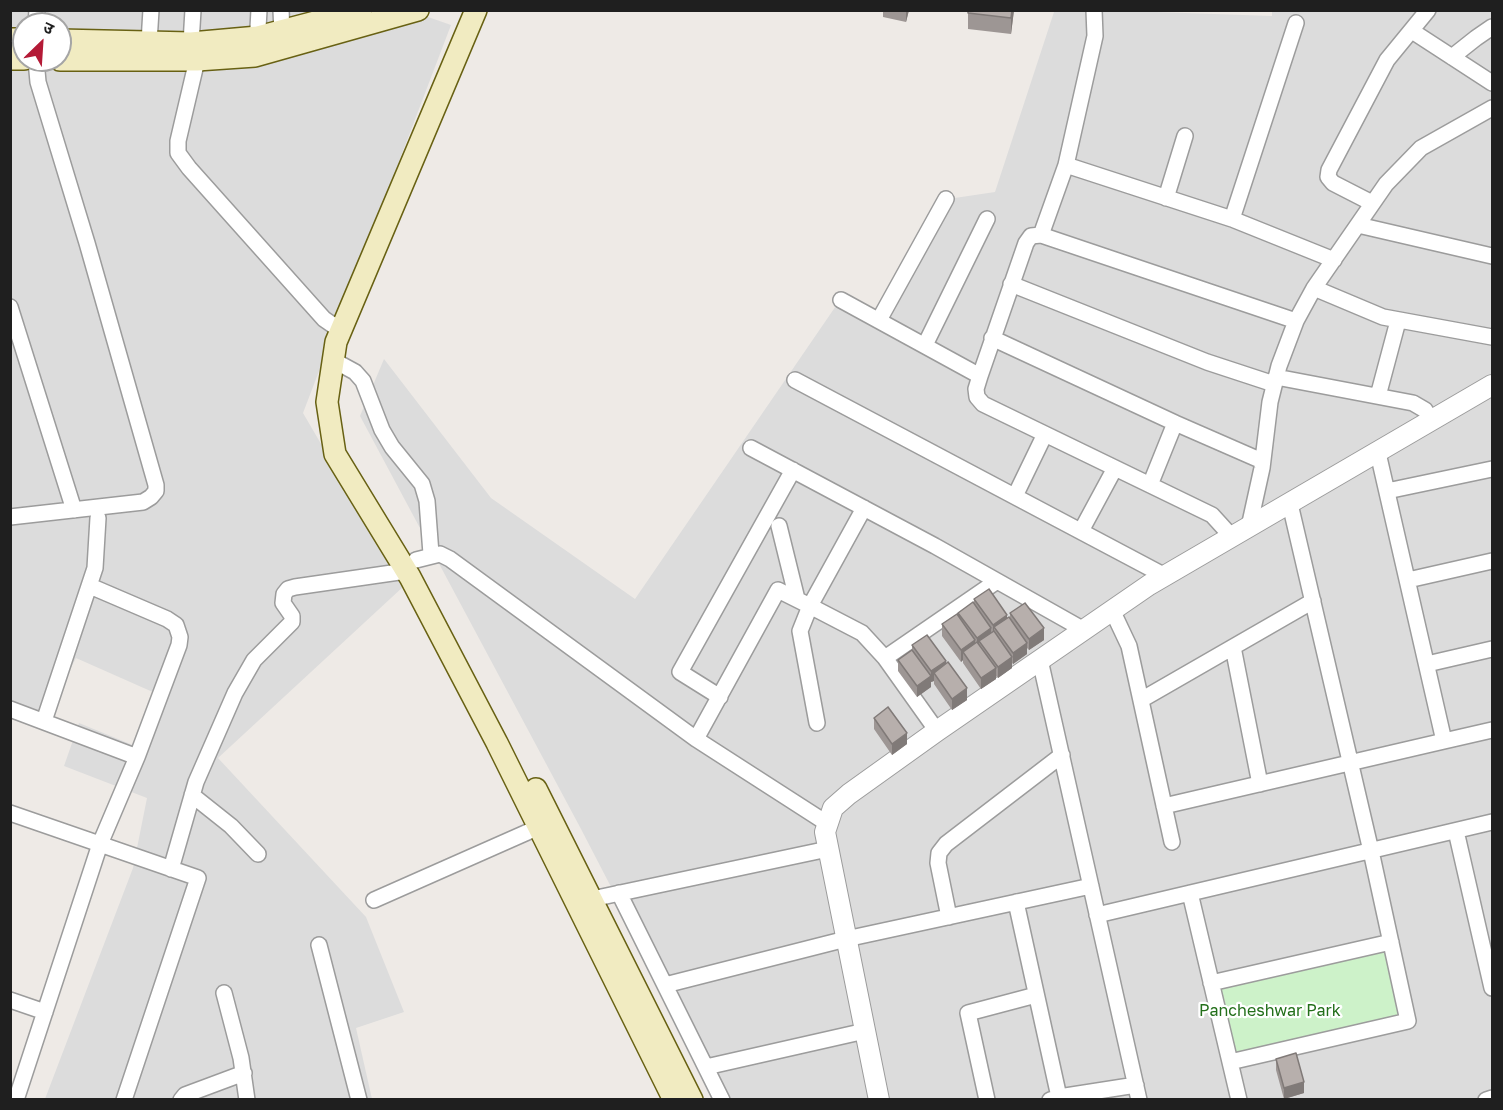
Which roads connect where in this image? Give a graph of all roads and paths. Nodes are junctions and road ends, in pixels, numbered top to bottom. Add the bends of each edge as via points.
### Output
1 (151, 10) edge
2 (193, 10) edge
3 (259, 10) edge
4 (281, 10) edge
5 (361, 10) edge
6 (418, 10) edge
7 (476, 10) edge
8 (1094, 10) edge
9 (1428, 10) edge
10 (1296, 23) dead end
11 (1492, 27) edge
12 (1412, 31) junction
13 (282, 32) junction
14 (72, 40) edge
15 (149, 42) junction
16 (256, 47) junction
17 (194, 52) junction
18 (1452, 57) junction
19 (72, 59) edge
20 (37, 72) edge
21 (1492, 83) edge
22 (1492, 108) edge
23 (1185, 136) dead end
24 (1066, 165) junction
25 (1166, 198) junction
26 (946, 199) dead end
27 (1372, 203) junction
28 (987, 219) dead end
29 (1232, 219) junction
30 (1358, 225) junction
31 (1041, 235) junction
32 (1492, 256) edge
33 (1334, 260) junction
34 (1011, 284) junction
35 (1314, 288) junction
36 (841, 300) dead end
37 (11, 313) edge
38 (879, 320) junction
39 (1296, 321) junction
40 (1398, 321) junction
41 (340, 330) junction
42 (1492, 337) edge
43 (992, 338) junction
44 (925, 345) junction
45 (333, 360) junction
46 (980, 376) junction
47 (795, 380) dead end
48 (1275, 381) junction
49 (1492, 385) edge
50 (1378, 396) junction
51 (1432, 421) junction
52 (1175, 423) junction
53 (1045, 434) junction
54 (751, 448) dead end
55 (1378, 453) junction
56 (1262, 461) junction
57 (1115, 468) junction
58 (1492, 469) edge
59 (793, 470) junction
60 (1150, 485) junction
61 (1387, 491) junction
62 (1015, 496) junction
63 (1290, 504) junction
64 (864, 508) junction
65 (74, 510) junction
66 (10, 517) edge
67 (98, 518) dead end
68 (779, 526) dead end
69 (1249, 527) junction
70 (1081, 531) junction
71 (1232, 537) junction
72 (1492, 561) edge
73 (418, 562) junction
74 (1165, 576) junction
75 (1408, 580) junction
76 (997, 581) junction
77 (90, 586) junction
78 (1313, 601) junction
79 (803, 603) junction
80 (1112, 610) junction
81 (1084, 630) junction
82 (1233, 647) junction
83 (1492, 649) edge
84 (885, 658) junction
85 (1040, 660) junction
86 (1427, 664) junction
87 (720, 697) junction
88 (1141, 700) junction
89 (10, 709) edge
90 (44, 722) junction
91 (817, 723) dead end
92 (1492, 730) edge
93 (937, 731) junction
94 (696, 740) junction
95 (1444, 741) junction
96 (1062, 755) junction
97 (137, 757) junction
98 (1351, 763) junction
99 (1260, 784) junction
100 (192, 795) junction
101 (1164, 806) junction
102 (12, 819) edge
103 (1492, 822) edge
104 (828, 824) junction
105 (539, 827) junction
106 (1456, 831) junction
107 (1172, 842) dead end
108 (100, 844) junction
109 (828, 849) junction
110 (1371, 850) junction
111 (258, 854) dead end
112 (171, 869) junction
113 (1091, 886) junction
114 (619, 893) junction
115 (1190, 893) junction
116 (592, 899) junction
117 (374, 900) dead end
118 (1016, 902) junction
119 (1097, 915) junction
120 (949, 917) junction
121 (846, 939) junction
122 (1391, 942) junction
123 (319, 945) dead end
124 (1211, 983) junction
125 (665, 985) junction
126 (1492, 988) edge
127 (224, 993) dead end
128 (1036, 994) junction
129 (10, 1000) edge
130 (45, 1012) junction
131 (865, 1031) junction
132 (1230, 1062) junction
133 (706, 1067) junction
134 (244, 1073) junction
135 (1137, 1092) edge
136 (1054, 1098) edge
137 (1492, 1098) edge
138 (16, 1100) edge
139 (124, 1100) edge
140 (181, 1100) edge
141 (247, 1100) edge
142 (359, 1100) edge
143 (674, 1100) edge
144 (692, 1100) edge
145 (722, 1100) edge
146 (879, 1100) edge
147 (987, 1100) edge
148 (1239, 1100) edge
149 (1486, 1100) edge

1 - 15 street
2 - 17 street
3 - 16 street
4 - 13 street
5 - 13 main road
6 - 16 main road
7 - 41 main road
8 - 24 street via 1095,36
9 - 12 street
10 - 29 street
11 - 18 street
12 - 18 street
12 - 27 street via 1387,60 1329,170 1328,177 1333,183
13 - 16 main road
14 - 15 main road
15 - 17 main road
16 - 17 main road
17 - 19 main road
17 - 41 street via 178,153 324,320
18 - 21 street
20 - 65 street via 156,484 151,497 143,502
22 - 27 street via 1421,148
23 - 25 street
24 - 25 street
24 - 31 street
25 - 29 street
26 - 38 street
27 - 30 street
28 - 44 street
29 - 33 street
30 - 32 street
30 - 33 street
31 - 34 street via 1031,236 1026,243
31 - 39 street
33 - 35 street
34 - 43 street
34 - 48 street via 1207,362
35 - 39 street
35 - 40 street
36 - 38 street
37 - 65 street
38 - 44 street
39 - 48 street
40 - 42 street
40 - 50 street
41 - 45 main road
43 - 46 street
43 - 52 street
44 - 46 street
45 - 73 main road via 327,402 345,453
45 - 73 street via 363,381 382,430 422,484 427,501
46 - 53 street via 976,389 983,404
47 - 62 street
48 - 50 street
48 - 56 street
49 - 51 street
50 - 51 street via 1420,405
51 - 55 street
52 - 56 street
52 - 60 street
53 - 57 street
53 - 62 street
54 - 59 street
55 - 61 street
55 - 63 street
56 - 69 street
57 - 60 street
57 - 70 street
58 - 61 street
59 - 64 street
59 - 87 street via 680,672
60 - 71 street via 1212,515
61 - 75 street
62 - 70 street
63 - 69 street
63 - 78 street
64 - 76 street
64 - 79 street
65 - 66 street
67 - 77 street via 97,557
68 - 79 street
69 - 71 street
70 - 74 street
71 - 74 street
72 - 75 street
73 - 94 street via 440,554 450,559
73 - 100 street via 288,589 283,603 292,622 254,660 235,693
73 - 105 main road
73 - 116 main road
74 - 80 street
75 - 86 street
76 - 81 street
76 - 84 street
77 - 90 street
77 - 97 street via 167,619 176,625 180,637
78 - 82 street
78 - 98 street
79 - 84 street via 861,633
79 - 87 street via 778,590
79 - 91 street via 800,631
80 - 81 street
80 - 88 street via 1129,645
81 - 85 street
82 - 88 street
82 - 99 street
83 - 86 street
84 - 93 street
85 - 93 street
85 - 96 street
86 - 95 street
87 - 94 street
88 - 101 street
89 - 90 street
90 - 97 street
92 - 95 street
93 - 104 street via 849,794 833,808
94 - 104 street
95 - 98 street
96 - 113 street
96 - 120 street via 939,853
97 - 108 street
98 - 99 street
98 - 110 street
99 - 101 street
100 - 111 street
100 - 112 street
101 - 107 street
102 - 108 street
103 - 106 street
104 - 109 street
105 - 117 street
105 - 143 main road
106 - 110 street
106 - 126 street
108 - 112 street
108 - 130 street
109 - 114 street
109 - 121 street
110 - 115 street
110 - 122 street
112 - 139 street via 198,878
113 - 118 street
113 - 119 street
114 - 116 street
114 - 125 street
115 - 119 street
115 - 124 street
116 - 144 main road
118 - 120 street
118 - 128 street
119 - 135 street
120 - 121 street
121 - 125 street
121 - 131 street
122 - 124 street
122 - 132 street via 1408,1021
123 - 142 street
124 - 132 street
125 - 133 street
127 - 134 street
128 - 136 street
128 - 147 street via 968,1013
129 - 130 street
130 - 138 street
131 - 133 street
131 - 146 street
132 - 148 street
133 - 145 street
134 - 140 street via 185,1095
134 - 141 street
135 - 136 street
137 - 149 street

